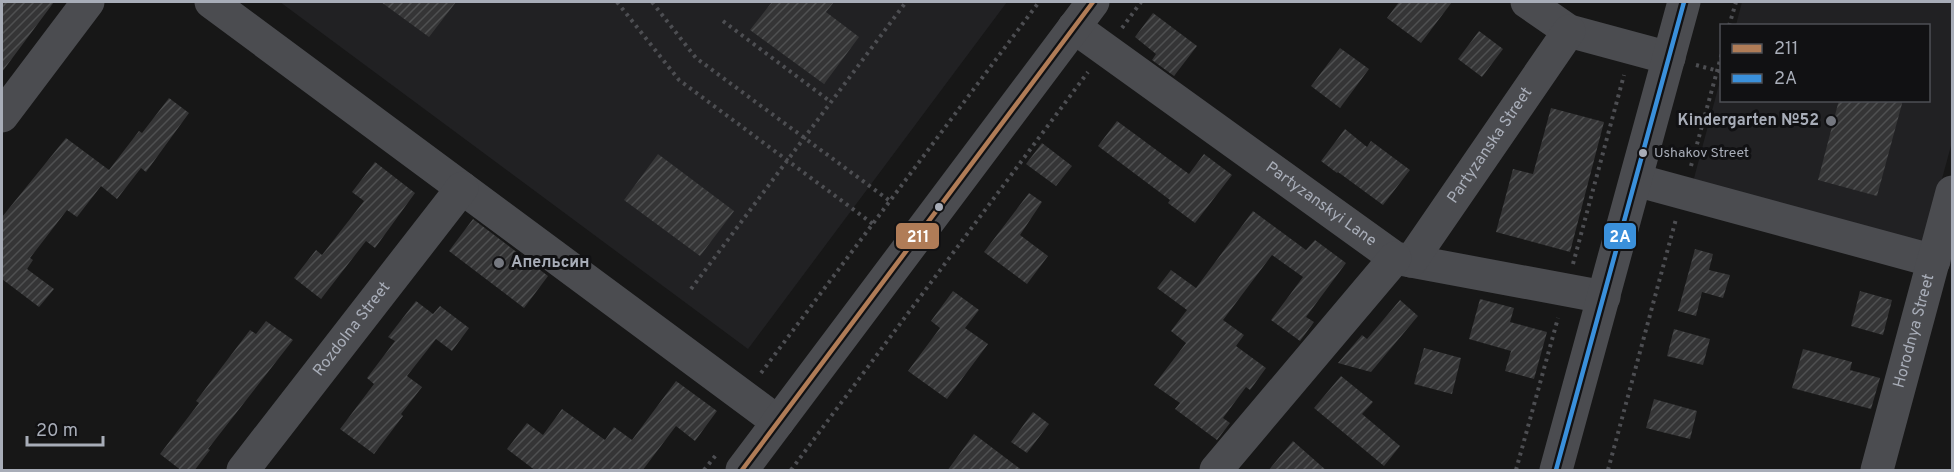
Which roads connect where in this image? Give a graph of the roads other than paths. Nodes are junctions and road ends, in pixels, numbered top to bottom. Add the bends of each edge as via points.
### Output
1 (88, 2) edge
2 (211, 2) edge
3 (1527, 2) edge
4 (1684, 2) edge
5 (1084, 14) edge
6 (1569, 31) junction
7 (1669, 58) junction
8 (2, 116) edge
9 (1636, 180) junction
10 (462, 188) junction
11 (1953, 192) edge
12 (1403, 260) junction
13 (1934, 261) junction
14 (1604, 297) junction
15 (778, 422) junction
16 (729, 462) edge
17 (243, 471) edge
18 (1216, 471) edge
19 (1556, 471) edge
20 (1877, 471) edge

1 - 8 street
2 - 10 street
3 - 6 street
4 - 7 street
5 - 12 street, Partyzanskyi Lane via 1106,50
5 - 15 street
6 - 7 street
6 - 12 street, Partyzanska Street
7 - 9 street
9 - 13 street
9 - 14 street
10 - 15 street
10 - 17 street, Rozdolna Street
11 - 13 street, Horodnya Street
12 - 14 street, Partyzanskyi Lane
12 - 18 street, Partyzanska Street
13 - 20 street, Horodnya Street
14 - 19 street
15 - 16 street

